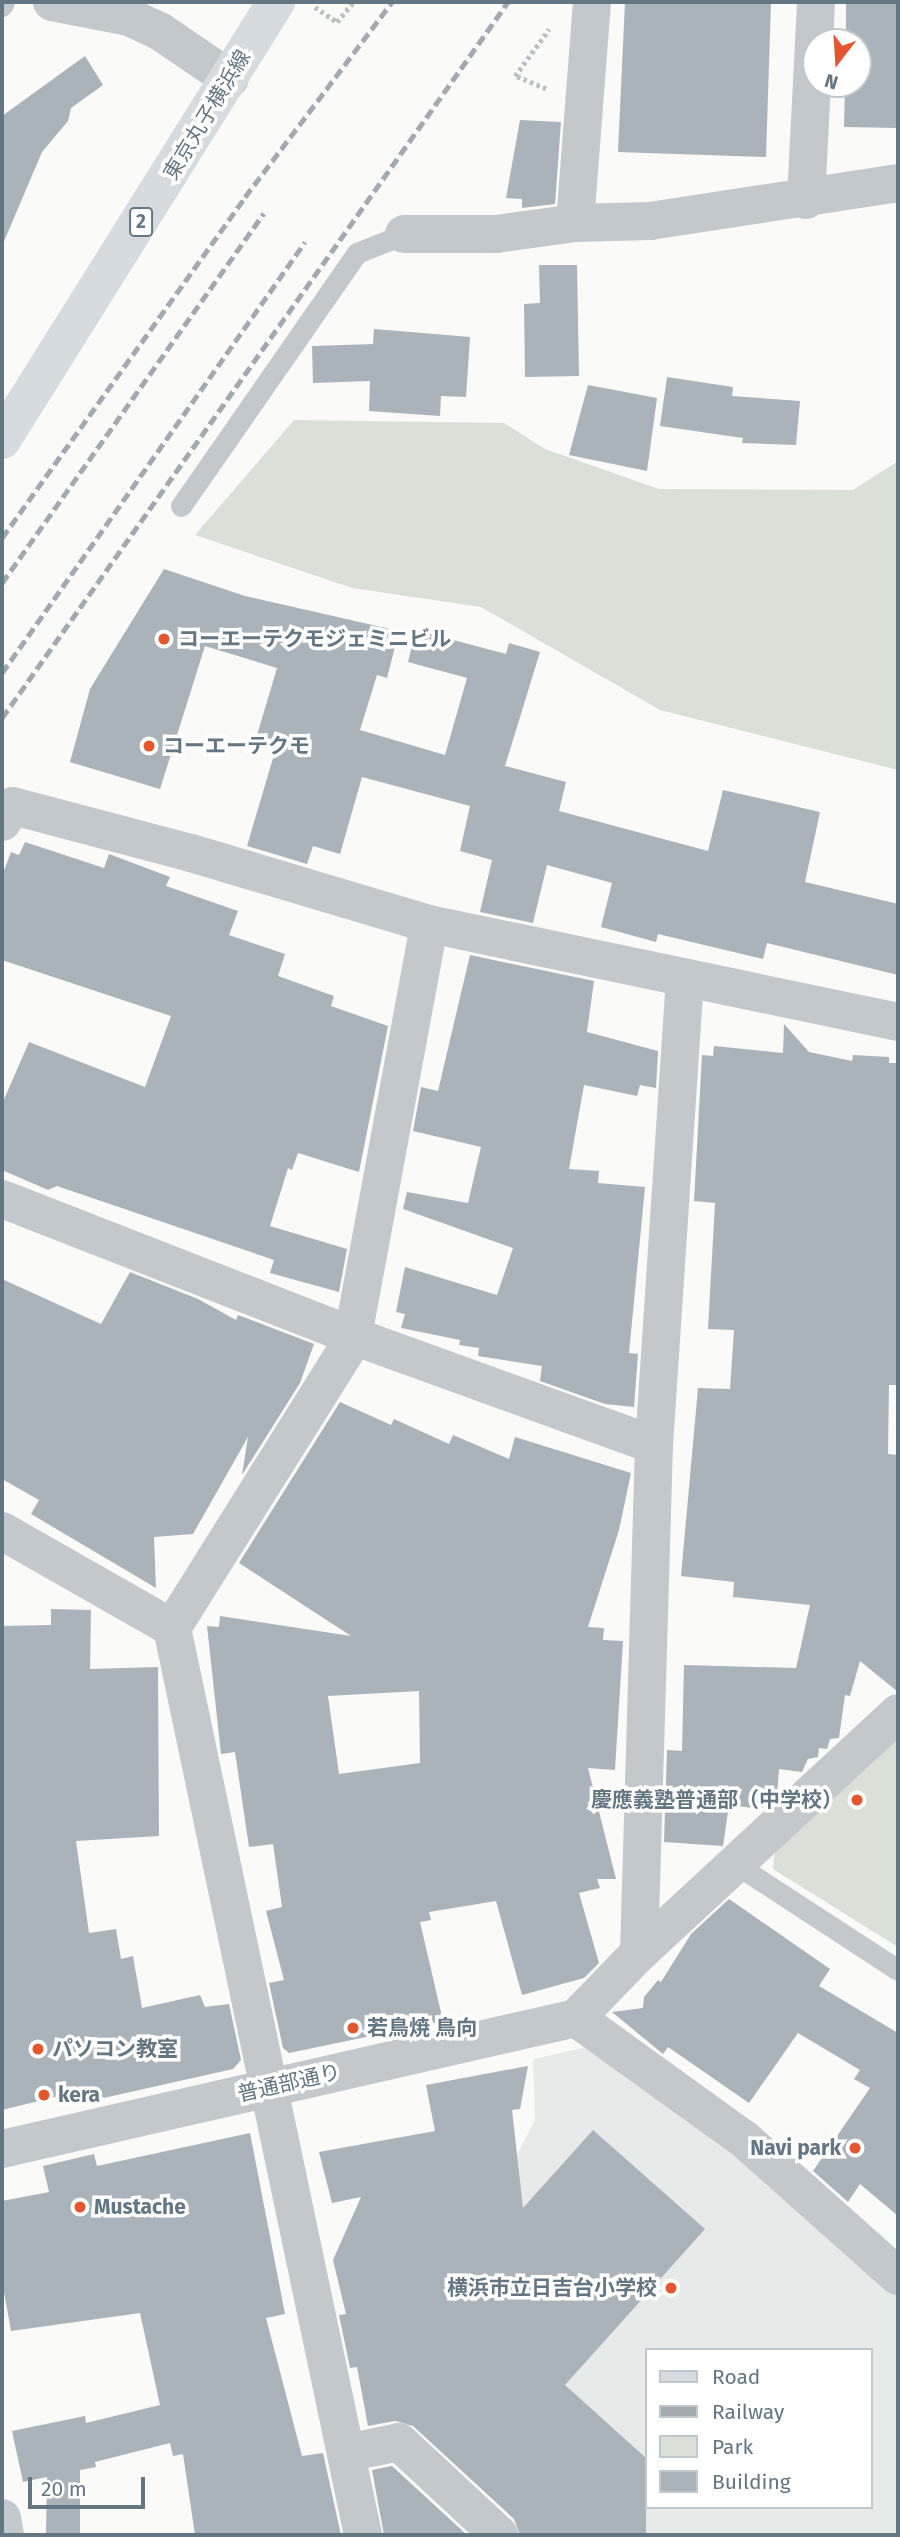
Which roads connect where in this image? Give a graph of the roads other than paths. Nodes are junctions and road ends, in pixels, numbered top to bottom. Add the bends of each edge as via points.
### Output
1 (52, 2) edge
2 (276, 2) edge
3 (592, 2) edge
4 (816, 2) edge
5 (230, 79) junction
6 (898, 183) edge
7 (806, 200) junction
8 (575, 223) junction
9 (404, 234) joint
10 (2, 440) edge
11 (181, 506) dead end
12 (2, 822) edge
13 (429, 924) junction
14 (685, 980) junction
15 (898, 1022) edge
16 (2, 1199) edge
17 (353, 1336) junction
18 (654, 1445) junction
19 (2, 1531) edge
20 (172, 1628) junction
21 (898, 1713) edge
22 (737, 1865) junction
23 (639, 1953) junction
24 (898, 1970) edge
25 (576, 2018) junction
26 (269, 2087) junction
27 (2, 2150) edge
28 (898, 2276) edge
29 (346, 2453) junction
30 (2, 2518) edge
31 (5, 2535) edge
32 (363, 2535) edge
33 (499, 2535) edge

1 - 5 street via 129,17 161,32
2 - 5 main road, 東京丸子横浜線 / 2
3 - 8 street
4 - 7 street
5 - 10 main road, 東京丸子横浜線 / 2
6 - 7 street
7 - 8 street via 650,221
8 - 9 street via 496,234
9 - 11 lane via 357,253
12 - 13 street via 13,806
13 - 14 street
13 - 17 street
14 - 15 street
14 - 18 street
16 - 17 street
17 - 18 street
17 - 20 street
18 - 23 street
19 - 20 street
20 - 26 street
21 - 22 street
22 - 23 street
22 - 24 lane
23 - 25 street
25 - 26 street, 普通部通り
25 - 28 street via 744,2139
26 - 27 street, 普通部通り
26 - 29 street
29 - 32 street
29 - 33 street via 399,2442
30 - 31 street

